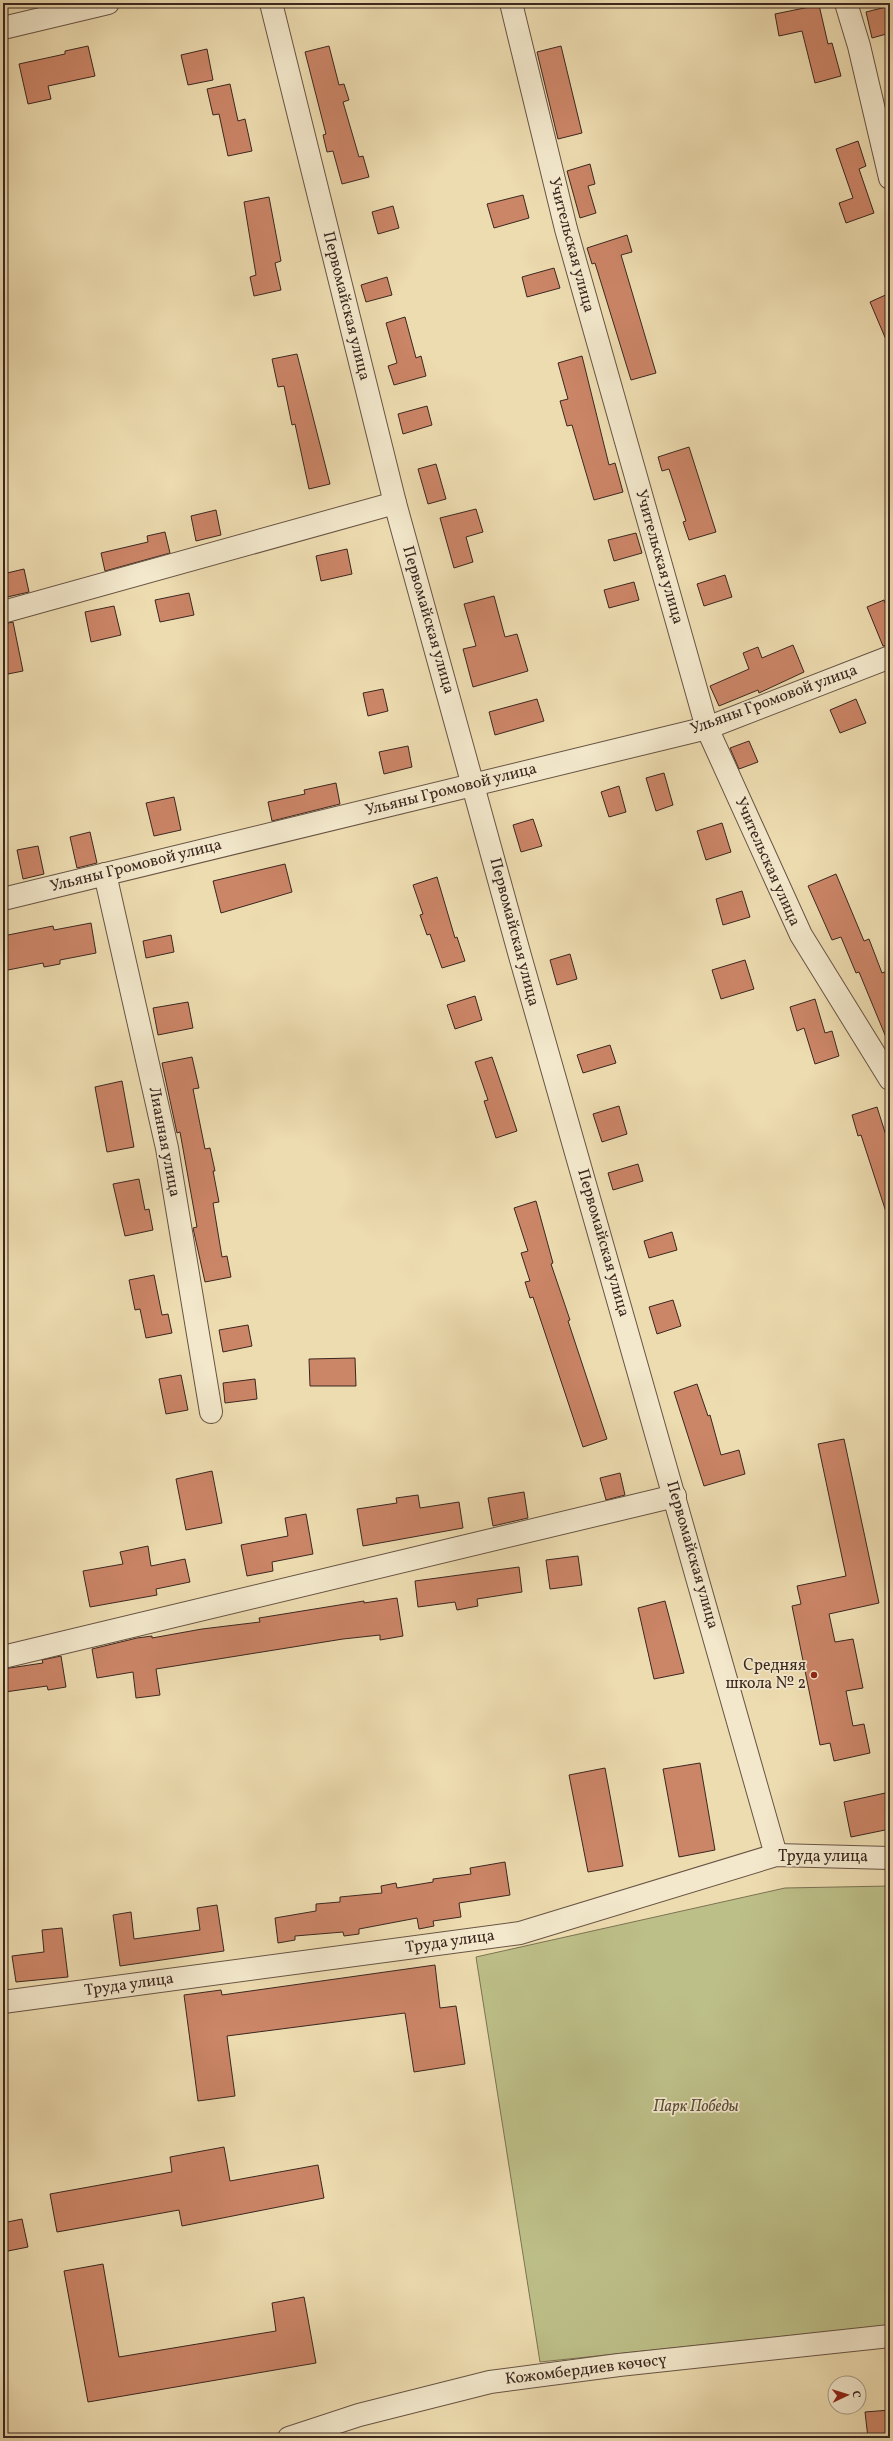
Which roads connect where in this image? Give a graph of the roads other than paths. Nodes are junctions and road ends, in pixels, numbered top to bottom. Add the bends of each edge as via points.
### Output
1 (108, 3) edge
2 (271, 3) edge
3 (511, 3) edge
4 (846, 3) edge
5 (3, 28) edge
6 (890, 178) edge
7 (395, 503) junction
8 (3, 612) edge
9 (890, 657) edge
10 (707, 728) junction
11 (474, 785) junction
12 (105, 874) junction
13 (3, 898) edge
14 (890, 1079) edge
15 (211, 1412) dead end
16 (675, 1496) junction
17 (3, 1657) edge
18 (776, 1856) junction
19 (890, 1858) edge
20 (3, 2002) edge
21 (890, 2336) edge
22 (289, 2438) edge

1 - 5 street
2 - 7 street, Первомайская улица
3 - 10 street, Учительская улица via 566,229
4 - 6 street via 859,46
7 - 8 street
7 - 11 street, Первомайская улица
9 - 10 street, Ульяны Громовой улица
10 - 11 street, Ульяны Громовой улица
10 - 14 street, Учительская улица via 801,935
11 - 12 street, Ульяны Громовой улица
11 - 16 street, Первомайская улица via 520,956
12 - 13 street, Ульяны Громовой улица
12 - 15 street, Лианная улица via 167,1148
16 - 17 street
16 - 18 street, Первомайская улица
18 - 19 street, Труда улица
18 - 20 street, Труда улица via 520,1933
21 - 22 street, Кожомбердиев көчөсү via 619,2365 490,2382 360,2415

